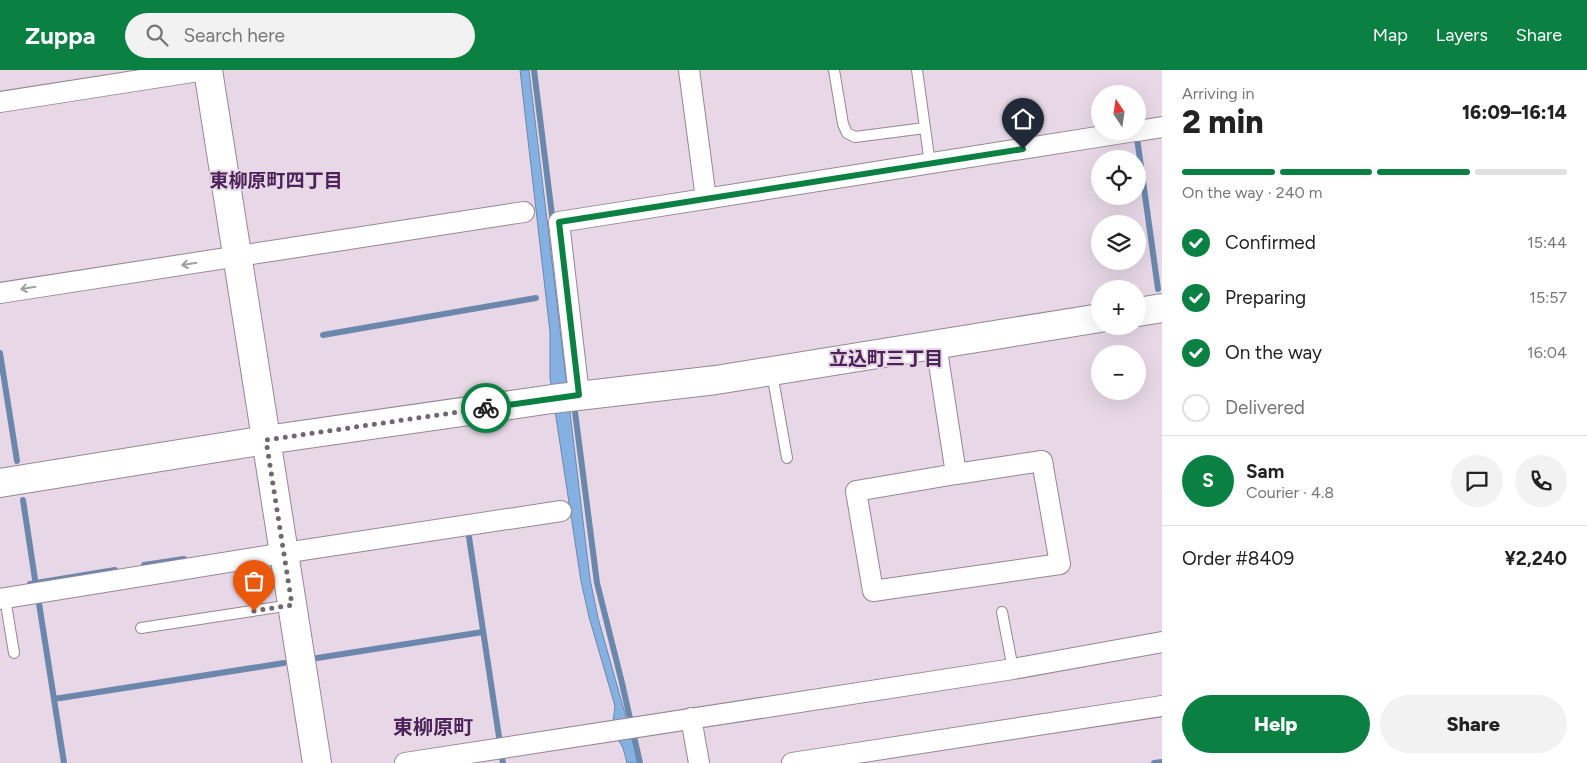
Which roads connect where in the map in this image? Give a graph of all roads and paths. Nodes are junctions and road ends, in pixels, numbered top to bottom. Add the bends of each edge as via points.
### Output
1 (207, 70) edge
2 (689, 70) edge
3 (834, 70) edge
4 (916, 70) edge
5 (0, 102) edge
6 (1162, 127) edge
7 (925, 128) junction
8 (1146, 129) edge
9 (1091, 138) edge
10 (930, 164) junction
11 (706, 199) junction
12 (524, 212) dead end
13 (237, 256) junction
14 (0, 293) edge
15 (1162, 308) edge
16 (1146, 311) edge
17 (1091, 319) edge
18 (936, 344) junction
19 (772, 371) junction
20 (579, 395) junction
21 (266, 440) junction
22 (787, 458) dead end
23 (956, 474) junction
24 (0, 483) edge
25 (561, 511) dead end
26 (284, 553) junction
27 (2, 598) edge
28 (292, 605) junction
29 (1002, 612) dead end
30 (141, 628) dead end
31 (1162, 642) edge
32 (14, 653) dead end
33 (1012, 669) junction
34 (1162, 706) edge
35 (691, 718) junction
36 (316, 763) edge
37 (405, 763) edge
38 (699, 763) edge
39 (792, 763) edge

1 - 5 street
1 - 13 street
2 - 11 street
3 - 7 lane via 847,133 855,137
4 - 7 lane
6 - 8 street
7 - 10 lane
9 - 10 street
10 - 11 street
11 - 20 street via 559,222
12 - 13 street
13 -> 14 street
13 - 21 street
15 - 16 street
17 - 18 street
18 - 19 street
18 - 23 street
19 - 20 street
19 - 22 lane
20 - 21 street
21 - 24 street
21 - 26 street
23 - 23 street via 1042,461 1060,564 873,591 856,491
25 - 26 street
26 - 27 street
26 - 28 street
27 - 32 lane
28 - 30 lane
28 - 36 street
29 - 33 lane
31 - 33 street
33 - 35 street
34 - 39 street
35 - 37 street
35 - 38 street

